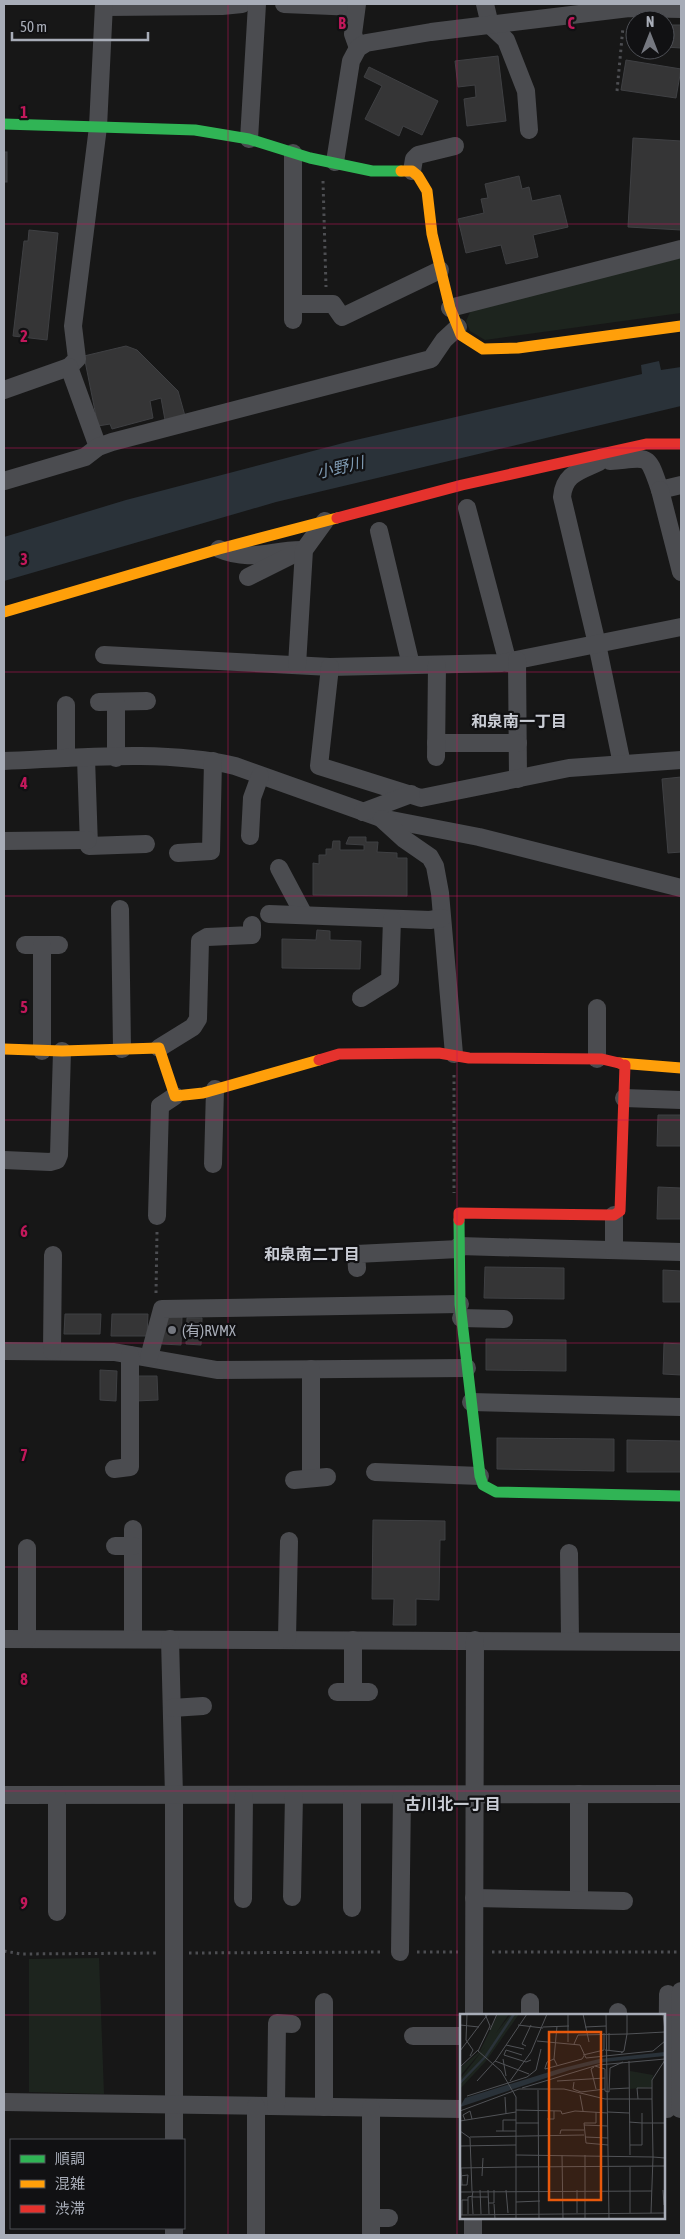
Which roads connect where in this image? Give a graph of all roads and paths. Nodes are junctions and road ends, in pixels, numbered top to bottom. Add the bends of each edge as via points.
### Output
1 (242, 4) edge
2 (256, 4) edge
3 (284, 4) edge
4 (485, 4) edge
5 (356, 5) edge
6 (104, 6) edge
7 (624, 8) junction
8 (681, 9) edge
9 (490, 25) junction
10 (358, 48) junction
11 (617, 91) dead end
12 (4, 124) edge
13 (98, 127) junction
14 (529, 130) dead end
15 (249, 140) junction
16 (455, 146) dead end
17 (294, 153) junction
18 (329, 161) junction
19 (412, 171) junction
20 (681, 249) edge
21 (440, 270) junction
22 (326, 304) junction
23 (450, 308) junction
24 (458, 326) junction
25 (681, 326) edge
26 (69, 367) junction
27 (4, 390) edge
28 (681, 444) edge
29 (98, 447) junction
30 (598, 459) junction
31 (4, 481) edge
32 (681, 485) edge
33 (660, 490) junction
34 (467, 508) dead end
35 (324, 522) junction
36 (379, 531) dead end
37 (220, 549) junction
38 (304, 550) junction
39 (681, 572) edge
40 (248, 578) dead end
41 (4, 612) edge
42 (681, 627) edge
43 (597, 644) junction
44 (104, 655) dead end
45 (512, 661) junction
46 (297, 665) junction
47 (412, 665) junction
48 (437, 665) junction
49 (330, 667) junction
50 (147, 701) dead end
51 (66, 705) dead end
52 (518, 743) junction
53 (66, 758) junction
54 (86, 758) junction
55 (116, 758) junction
56 (4, 760) edge
57 (681, 760) edge
58 (213, 761) junction
59 (622, 764) junction
60 (260, 776) junction
61 (518, 779) junction
62 (411, 794) junction
63 (364, 812) junction
64 (381, 818) junction
65 (250, 836) dead end
66 (88, 840) junction
67 (4, 841) edge
68 (146, 844) dead end
69 (178, 853) dead end
70 (279, 868) dead end
71 (681, 888) edge
72 (120, 909) dead end
73 (269, 914) dead end
74 (304, 915) junction
75 (442, 918) junction
76 (392, 919) junction
77 (252, 925) dead end
78 (25, 945) dead end
79 (361, 998) dead end
80 (597, 1008) dead end
81 (159, 1048) junction
82 (4, 1049) edge
83 (122, 1049) junction
84 (42, 1050) junction
85 (62, 1050) junction
86 (454, 1054) junction
87 (597, 1059) junction
88 (626, 1065) junction
89 (681, 1068) edge
90 (215, 1089) junction
91 (176, 1096) junction
92 (624, 1098) junction
93 (681, 1100) edge
94 (4, 1160) edge
95 (213, 1164) dead end
96 (459, 1213) junction
97 (614, 1215) junction
98 (157, 1216) joint
99 (460, 1248) junction
100 (614, 1250) junction
101 (681, 1252) edge
102 (53, 1254) dead end
103 (357, 1268) dead end
104 (162, 1309) junction
105 (460, 1311) junction
106 (504, 1319) dead end
107 (4, 1351) edge
108 (52, 1351) junction
109 (130, 1355) junction
110 (149, 1357) junction
111 (466, 1368) junction
112 (311, 1369) junction
113 (471, 1402) junction
114 (681, 1407) edge
115 (114, 1468) dead end
116 (375, 1472) dead end
117 (480, 1476) junction
118 (294, 1480) dead end
119 (681, 1496) edge
120 (289, 1541) dead end
121 (115, 1546) dead end
122 (28, 1548) dead end
123 (569, 1553) dead end
124 (4, 1639) edge
125 (27, 1639) junction
126 (133, 1639) junction
127 (170, 1639) junction
128 (287, 1639) junction
129 (353, 1640) junction
130 (475, 1640) junction
131 (570, 1641) junction
132 (681, 1642) edge
133 (353, 1692) dead end
134 (203, 1706) dead end
135 (172, 1708) junction
136 (4, 1794) edge
137 (474, 1794) junction
138 (579, 1794) junction
139 (681, 1794) edge
140 (57, 1795) junction
141 (352, 1795) junction
142 (402, 1795) junction
143 (174, 1796) junction
144 (244, 1796) junction
145 (294, 1796) junction
146 (292, 1897) dead end
147 (474, 1898) junction
148 (243, 1899) dead end
149 (579, 1900) junction
150 (624, 1901) dead end
151 (352, 1908) dead end
152 (57, 1912) dead end
153 (4, 1951) edge
154 (173, 1952) junction
155 (400, 1952) junction
156 (474, 1952) junction
157 (681, 1952) edge
158 (675, 1992) edge
159 (324, 2002) dead end
160 (474, 2014) edge
161 (292, 2024) dead end
162 (413, 2036) dead end
163 (460, 2036) edge
164 (4, 2102) edge
165 (174, 2105) junction
166 (256, 2106) junction
167 (276, 2106) junction
168 (324, 2107) junction
169 (371, 2108) junction
170 (460, 2109) edge
171 (673, 2109) edge
172 (174, 2139) edge
173 (390, 2218) dead end
174 (473, 2219) edge
175 (371, 2227) edge
176 (256, 2235) edge
177 (473, 2235) edge

1 - 6 street
2 - 15 street
3 - 5 street
4 - 9 street
5 - 10 street via 353,34
6 - 13 street
7 - 8 street
7 - 9 street
7 - 11 path
9 - 10 street via 378,40
9 - 14 street via 506,40 526,91
10 - 18 street via 351,61
12 - 13 street
13 - 15 street via 195,130
13 - 26 street via 73,326 78,359
15 - 17 street
16 - 19 street via 418,155
17 - 18 street
17 - 22 street via 293,312
18 - 19 street via 372,171
18 - 22 path
19 - 21 street via 427,191
20 - 23 street
21 - 22 street via 342,317 333,304
21 - 23 street
23 - 24 street
24 - 25 street via 461,335 484,349 518,348
24 - 29 street via 431,359
26 - 27 street
26 - 29 street
28 - 30 street via 646,444
29 - 31 street via 85,457
30 - 33 street via 643,458 650,463
30 - 35 street via 462,485
30 - 43 street via 563,484 562,497
32 - 33 street
33 - 39 street
34 - 45 street
35 - 37 street
35 - 38 street
36 - 47 street
37 - 38 street via 235,556 250,557 281,550
37 - 41 street
38 - 40 street
38 - 46 street
42 - 43 street
43 - 45 street
43 - 59 street
44 - 46 street
45 - 48 street
45 - 52 street
46 - 49 street
47 - 48 street
47 - 49 street
48 - 52 street via 436,750
49 - 62 street via 319,766
50 - 55 street via 108,702
51 - 53 street
52 - 61 street
53 - 54 street
53 - 56 street
54 - 55 street
54 - 66 street
55 - 58 street
57 - 59 street
58 - 60 street
58 - 69 street via 211,851
59 - 61 street via 569,768
60 - 63 street
60 - 65 street via 252,798
61 - 62 street via 421,798
62 - 63 street
63 - 64 street
64 - 71 street via 479,836
64 - 75 street via 430,857 438,877
66 - 67 street
66 - 68 street via 89,846
70 - 74 street
72 - 83 street
73 - 74 street
74 - 76 street
75 - 76 street
75 - 86 street
76 - 79 street via 390,980
77 - 81 street via 252,935 207,937 200,941 198,1019 193,1027
78 - 84 street via 51,945
80 - 87 street
81 - 83 street
81 - 91 street
82 - 84 street
83 - 85 street
84 - 85 street
85 - 94 street via 57,1160
86 - 87 street via 469,1058
86 - 90 street via 339,1054
86 - 96 path via 454,1204
87 - 88 street
88 - 89 street
88 - 92 street
90 - 91 street
90 - 95 street
91 - 98 street via 160,1106
92 - 93 street
92 - 97 street via 620,1211
96 - 97 street
96 - 99 street
97 - 100 street
98 - 104 path via 156,1303
99 - 100 street
99 - 103 street via 356,1254
99 - 105 street
100 - 101 street
102 - 108 street
104 - 105 street
104 - 110 street
105 - 106 street
105 - 111 street
107 - 108 street
108 - 109 street
109 - 110 street
109 - 115 street via 130,1467
110 - 112 street via 217,1370
111 - 112 street
111 - 113 street
112 - 118 street via 319,1478
113 - 114 street
113 - 117 street
116 - 117 street
117 - 119 street via 483,1486 496,1492
120 - 128 street
121 - 126 street via 133,1537
122 - 125 street
123 - 131 street
124 - 125 street
125 - 126 street
126 - 127 street
127 - 128 street
127 - 135 street
128 - 129 street
129 - 130 street
129 - 133 street
130 - 131 street
130 - 137 street
131 - 132 street
134 - 135 street
135 - 143 street
136 - 140 street
137 - 138 street
137 - 142 street
137 - 147 street
138 - 139 street
138 - 149 street
140 - 143 street
140 - 152 street
141 - 142 street
141 - 145 street
141 - 151 street
142 - 155 street
143 - 144 street
143 - 154 street
144 - 145 street
144 - 148 street
145 - 146 street
147 - 149 street
147 - 156 street
149 - 150 street
153 - 154 path via 21,1954
154 - 155 path
154 - 165 street
155 - 156 path
156 - 157 path
156 - 160 street
158 - 171 street
159 - 168 street
161 - 167 street via 277,2023
162 - 163 street
164 - 165 street
165 - 166 street
165 - 172 street
166 - 167 street
166 - 176 street
167 - 168 street
168 - 169 street
169 - 170 street
169 - 175 street
173 - 175 street
174 - 177 street

